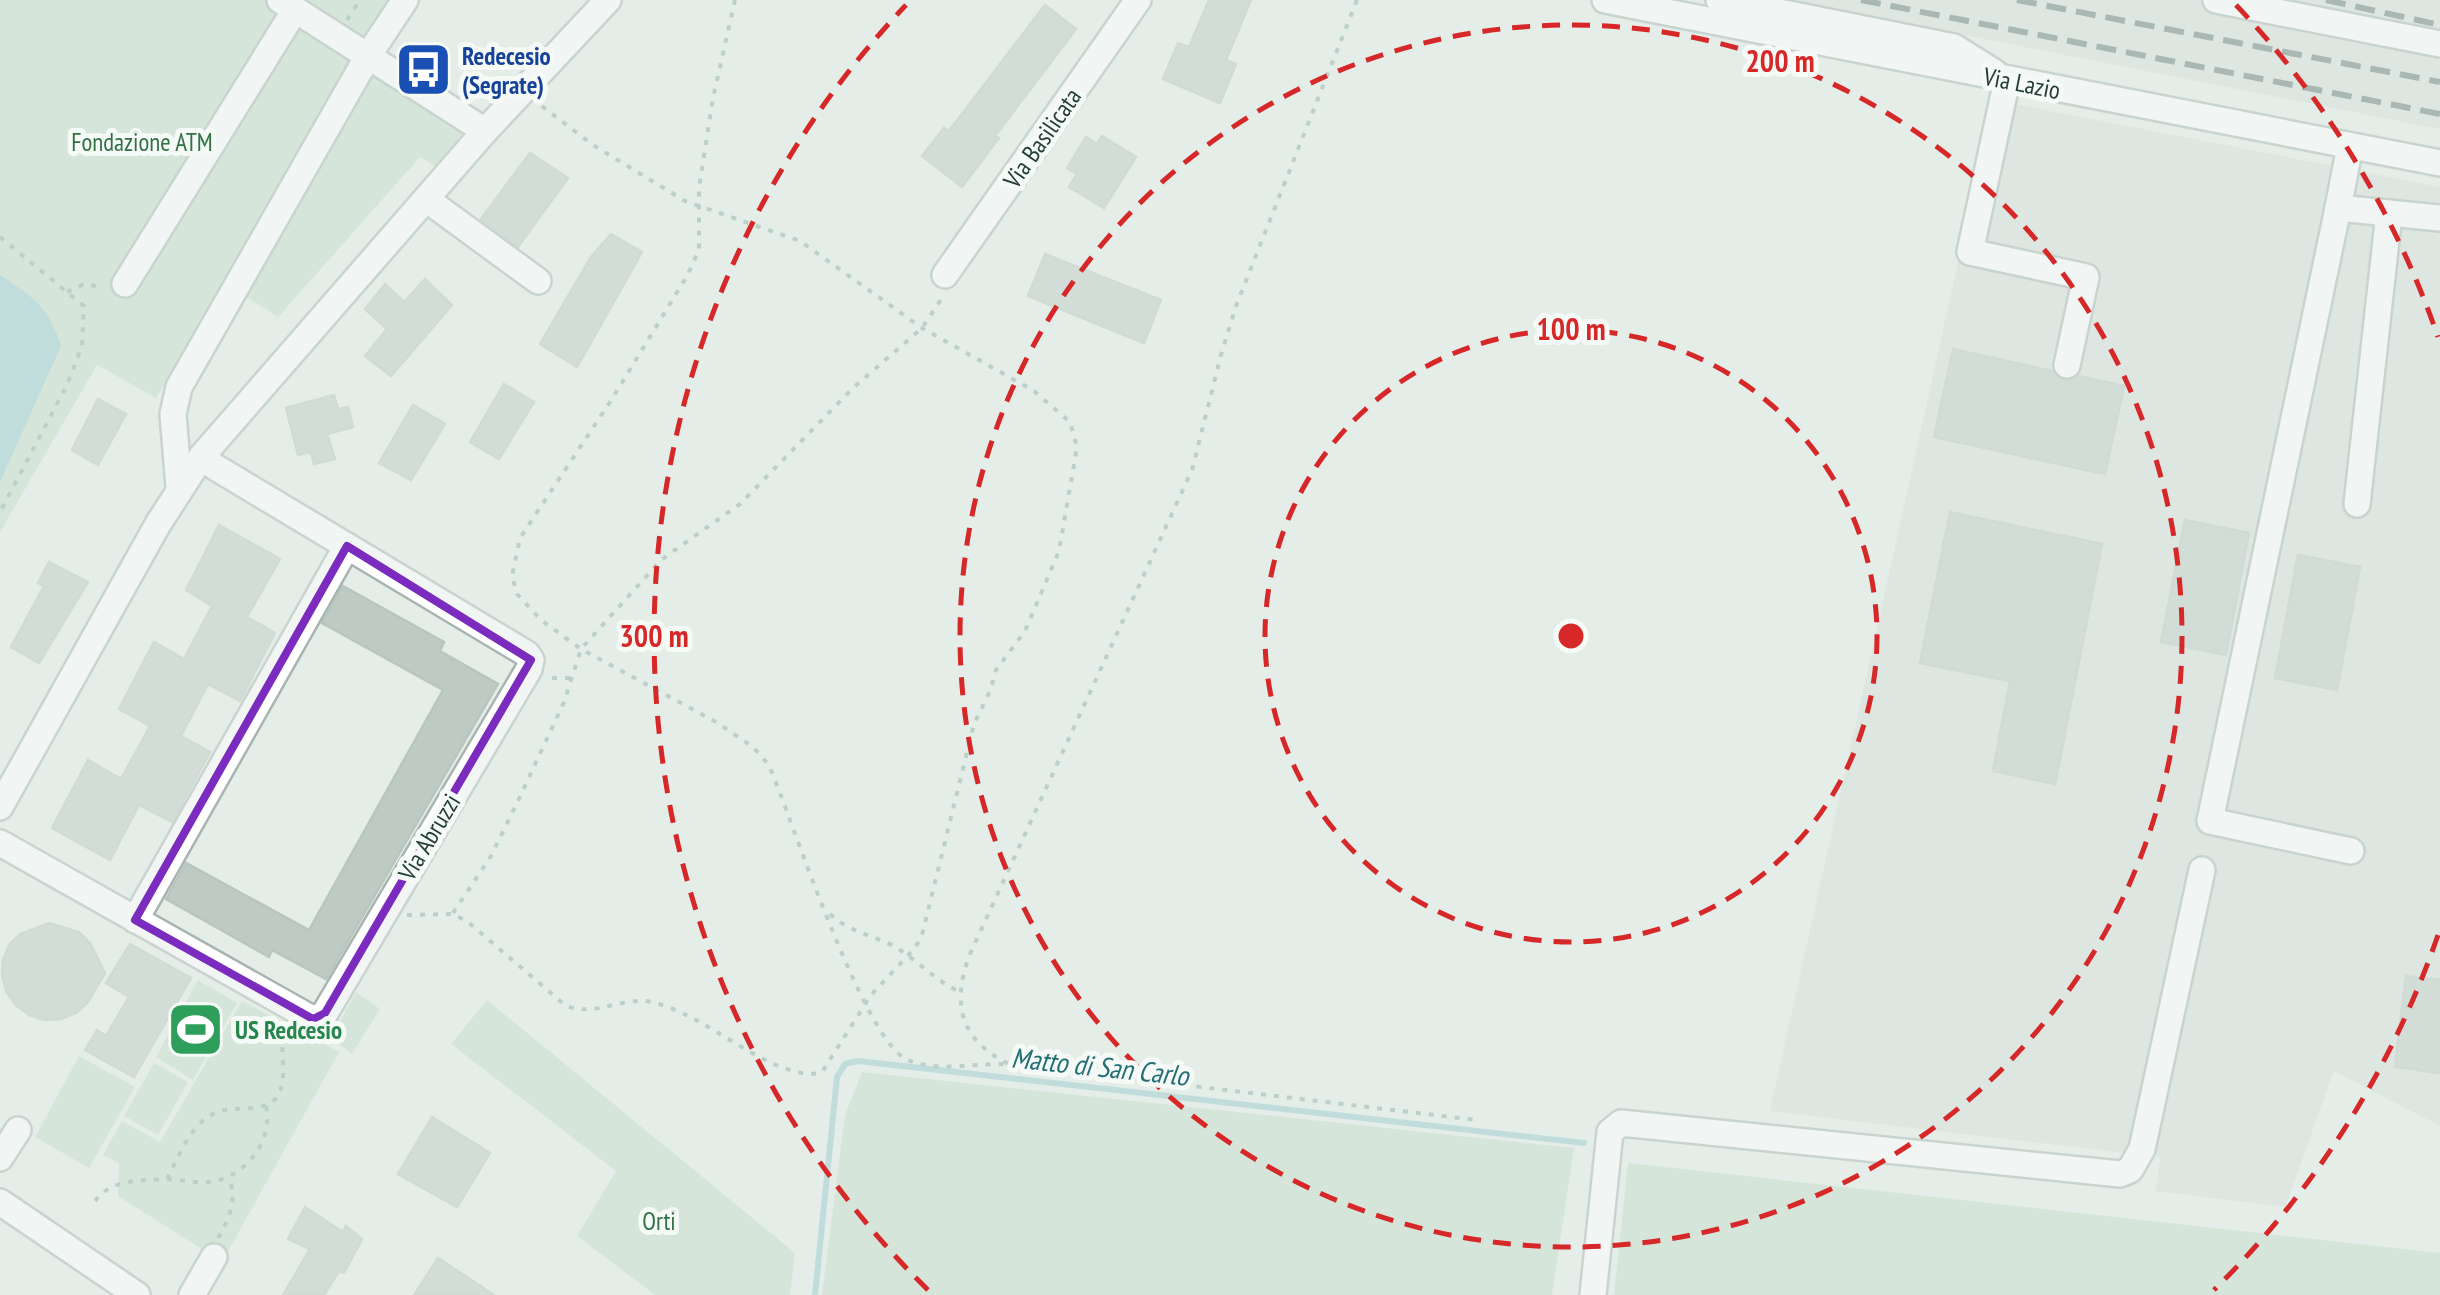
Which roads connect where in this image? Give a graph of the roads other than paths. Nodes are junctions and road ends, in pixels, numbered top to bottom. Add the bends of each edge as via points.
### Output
1 (405, 0) edge
2 (608, 0) edge
3 (1138, 0) edge
4 (1605, 0) edge
5 (1719, 0) edge
6 (2216, 0) edge
7 (288, 5) edge
8 (2440, 44) edge
9 (368, 56) junction
10 (2007, 80) junction
11 (485, 131) junction
12 (2350, 146) junction
13 (2440, 164) edge
14 (426, 199) junction
15 (2338, 208) junction
16 (2388, 213) junction
17 (2440, 218) edge
18 (945, 275) road end
19 (538, 282) dead end
20 (125, 284) road end
21 (2067, 365) dead end
22 (202, 456) junction
23 (179, 487) junction
24 (2357, 504) dead end
25 (347, 546) junction
26 (0, 807) edge
27 (0, 843) edge
28 (2351, 851) dead end
29 (2202, 870) dead end
30 (135, 920) junction
31 (18, 1130) dead end
32 (0, 1158) edge
33 (0, 1202) edge
34 (210, 1264) road end
35 (137, 1295) edge
36 (192, 1295) edge
37 (1593, 1295) edge

1 - 9 street
2 - 11 street
3 - 18 street, Via Basilicata
4 - 10 street, Via Lazio
5 - 10 street via 1954,47
6 - 8 street
7 - 9 street
7 - 20 street
9 - 11 street
9 - 23 street via 179,387 173,414
10 - 12 street, Via Lazio
10 - 21 street via 1970,252 2086,277
11 - 14 street
12 - 13 street, Via Lazio
12 - 15 street
14 - 19 street
14 - 22 street
15 - 16 street
15 - 28 street via 2210,821
16 - 17 street
16 - 24 street
22 - 23 street
22 - 25 street, Via Abruzzi
23 - 26 street
25 - 30 street
25 - 30 street, Via Abruzzi via 532,660 322,1017 313,1019
27 - 30 street, Via Abruzzi
29 - 37 street via 2142,1149 2130,1170 1621,1123 1610,1132
31 - 32 street
33 - 35 street
34 - 36 street

